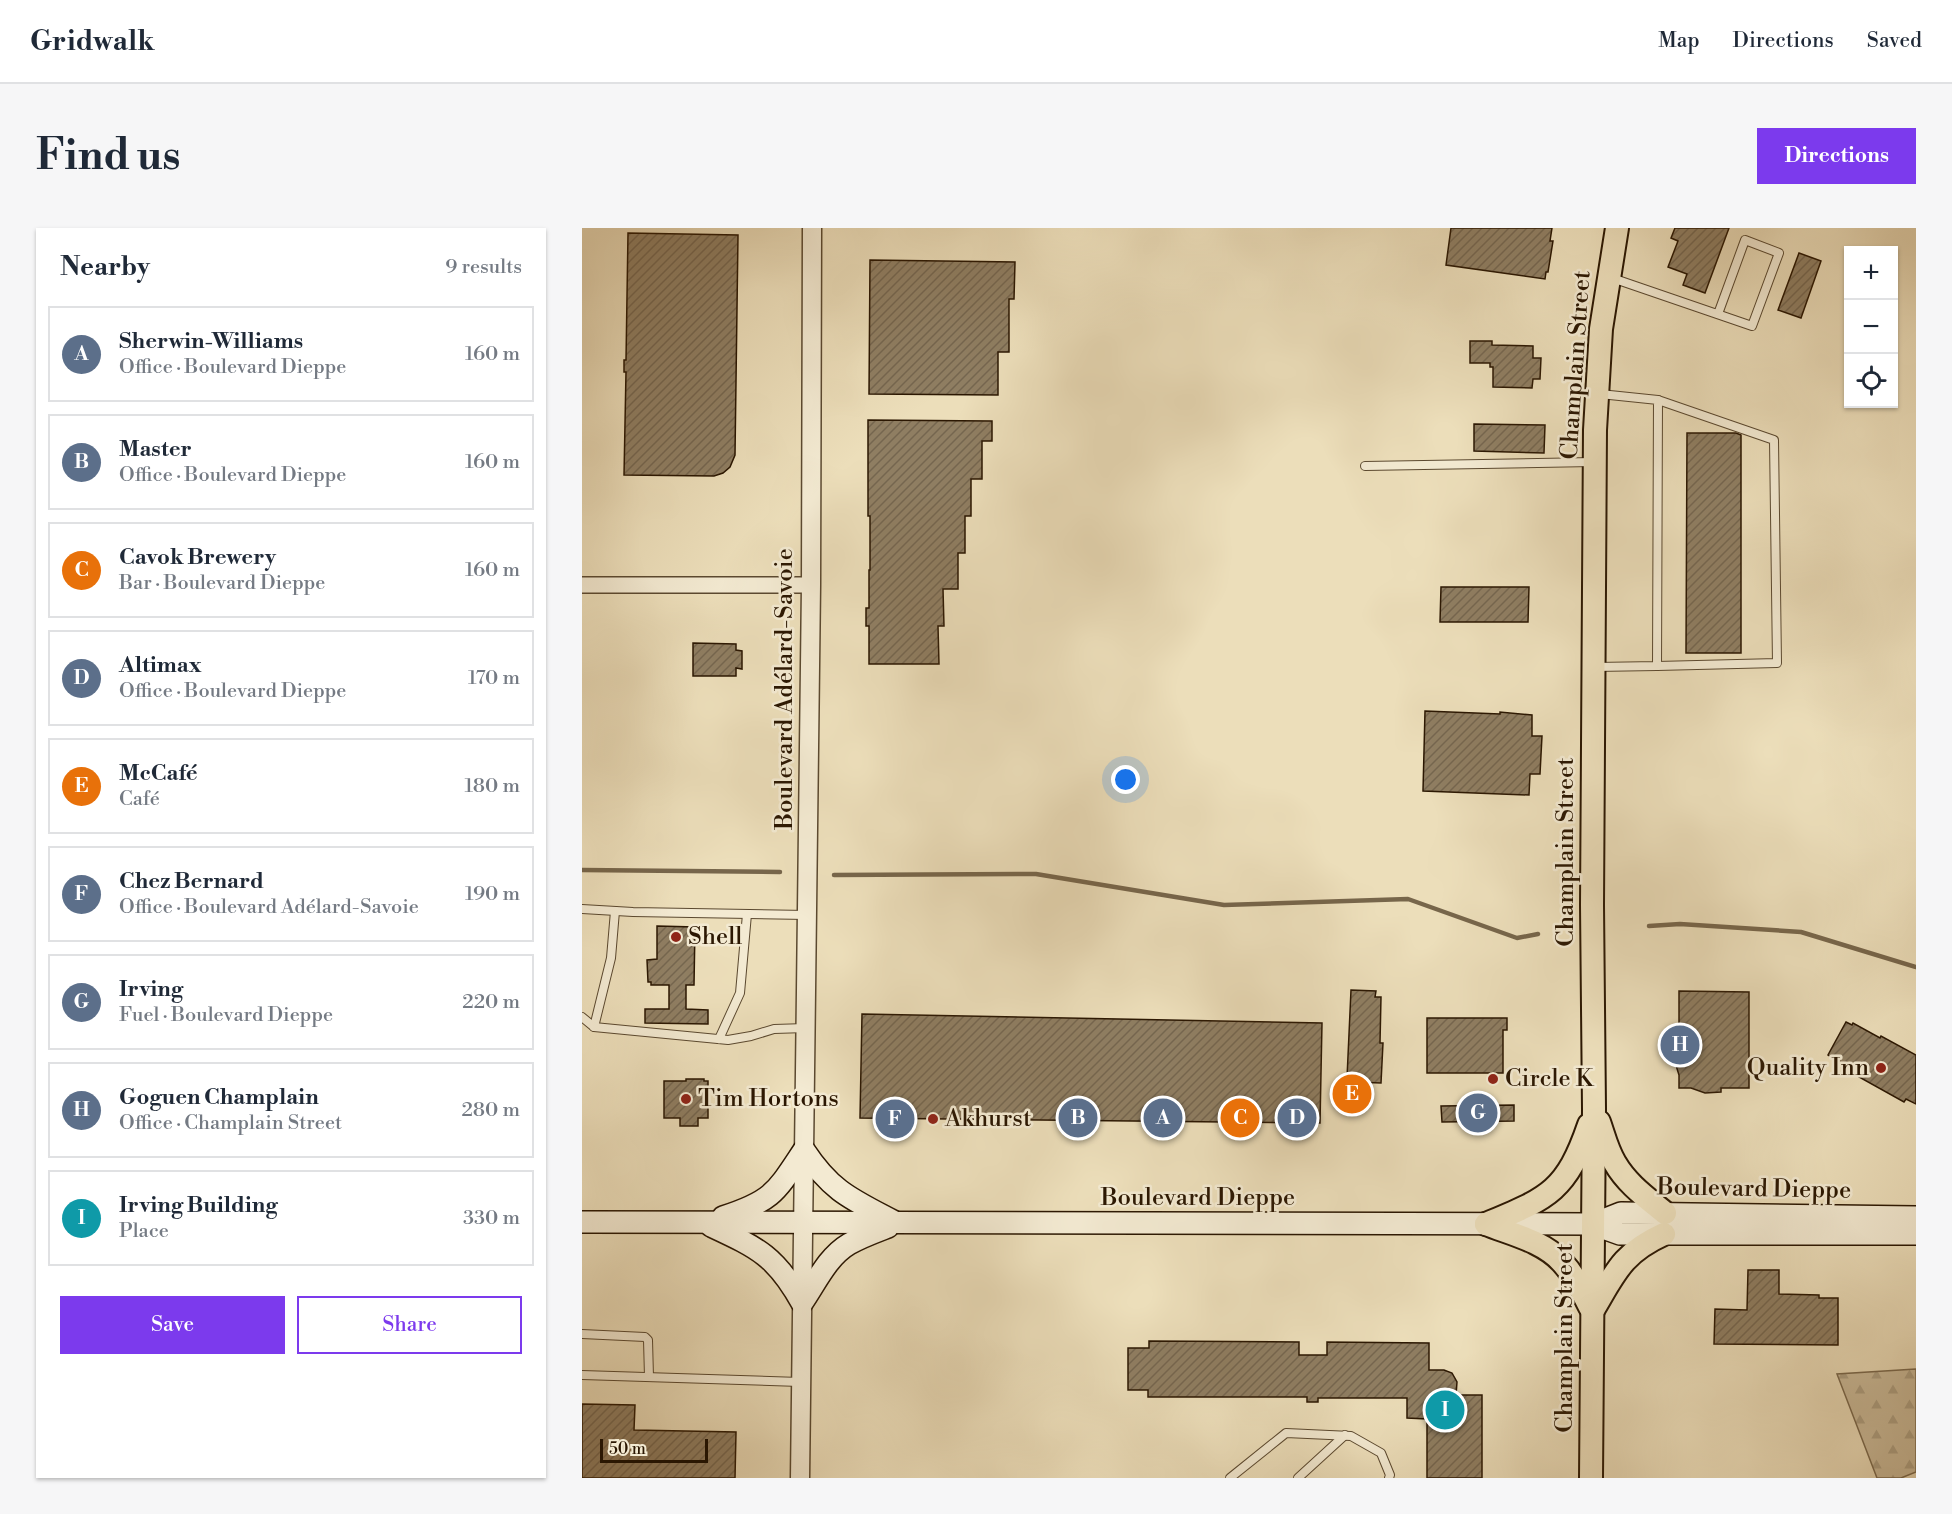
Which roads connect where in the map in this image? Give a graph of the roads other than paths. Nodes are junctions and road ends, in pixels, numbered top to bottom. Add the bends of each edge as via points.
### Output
1 (812, 228) edge
2 (1617, 228) edge
3 (1608, 277) junction
4 (1718, 314) junction
5 (1596, 394) junction
6 (1658, 400) junction
7 (1595, 462) junction
8 (1365, 466) dead end
9 (582, 585) edge
10 (811, 585) junction
11 (1657, 666) junction
12 (1593, 667) junction
13 (582, 909) edge
14 (615, 911) junction
15 (747, 914) junction
16 (807, 915) junction
17 (582, 1017) edge
18 (594, 1027) junction
19 (806, 1028) junction
20 (719, 1039) junction
21 (1594, 1109) junction
22 (804, 1150) junction
23 (1916, 1217) edge
24 (582, 1222) edge
25 (705, 1223) junction
26 (794, 1223) junction
27 (897, 1223) junction
28 (1486, 1224) junction
29 (1593, 1224) junction
30 (1664, 1224) junction
31 (1916, 1234) edge
32 (802, 1303) junction
33 (1592, 1311) junction
34 (582, 1334) edge
35 (582, 1375) edge
36 (649, 1377) junction
37 (802, 1382) junction
38 (1345, 1436) junction
39 (800, 1478) edge
40 (1230, 1478) edge
41 (1298, 1478) edge
42 (1389, 1478) edge
43 (1591, 1478) edge

1 - 10 street, Boulevard Adélard-Savoie
2 - 3 main road, Champlain Street
3 - 4 lane
3 - 5 main road, Champlain Street
4 - 4 lane via 1752,326 1779,253 1745,240
5 - 6 lane
5 - 7 main road, Champlain Street
6 - 11 lane
6 - 11 lane via 1774,440 1777,663
7 - 8 lane
7 - 12 main road, Champlain Street
9 - 10 street
10 - 16 street, Boulevard Adélard-Savoie
11 - 12 lane
12 - 21 main road, Champlain Street
13 - 14 lane
14 - 15 lane
14 - 18 lane via 611,958
15 - 16 lane
15 - 20 lane via 740,993
16 - 19 street, Boulevard Adélard-Savoie
17 - 18 lane
18 - 20 lane
19 - 20 lane via 774,1029
19 - 22 street, Boulevard Adélard-Savoie
21 - 28 main road via 1576,1157 1559,1184 1531,1205
21 - 29 main road, Champlain Street
21 - 30 main road via 1621,1172
22 - 25 main road via 768,1198 752,1208
22 - 26 street, Boulevard Adélard-Savoie
22 - 27 main road via 839,1191
23 - 30 main road, Boulevard Dieppe
24 - 25 main road, Boulevard Dieppe
25 - 26 main road, Boulevard Dieppe
25 - 32 main road via 748,1243 774,1262
26 - 27 main road, Boulevard Dieppe
26 - 32 street, Boulevard Adélard-Savoie
27 - 28 main road, Boulevard Dieppe
27 - 32 main road via 843,1248
28 - 29 main road, Boulevard Dieppe
28 - 33 main road via 1532,1242 1558,1258 1574,1277
29 - 30 main road, Boulevard Dieppe via 1622,1213
29 - 33 main road, Champlain Street
30 - 31 main road, Boulevard Dieppe
30 - 33 main road via 1617,1270
32 - 37 street
33 - 43 main road, Champlain Street
34 - 36 lane via 645,1337
35 - 36 lane
36 - 37 lane
37 - 39 street
38 - 40 lane via 1286,1433
38 - 41 lane
38 - 42 lane via 1381,1453

